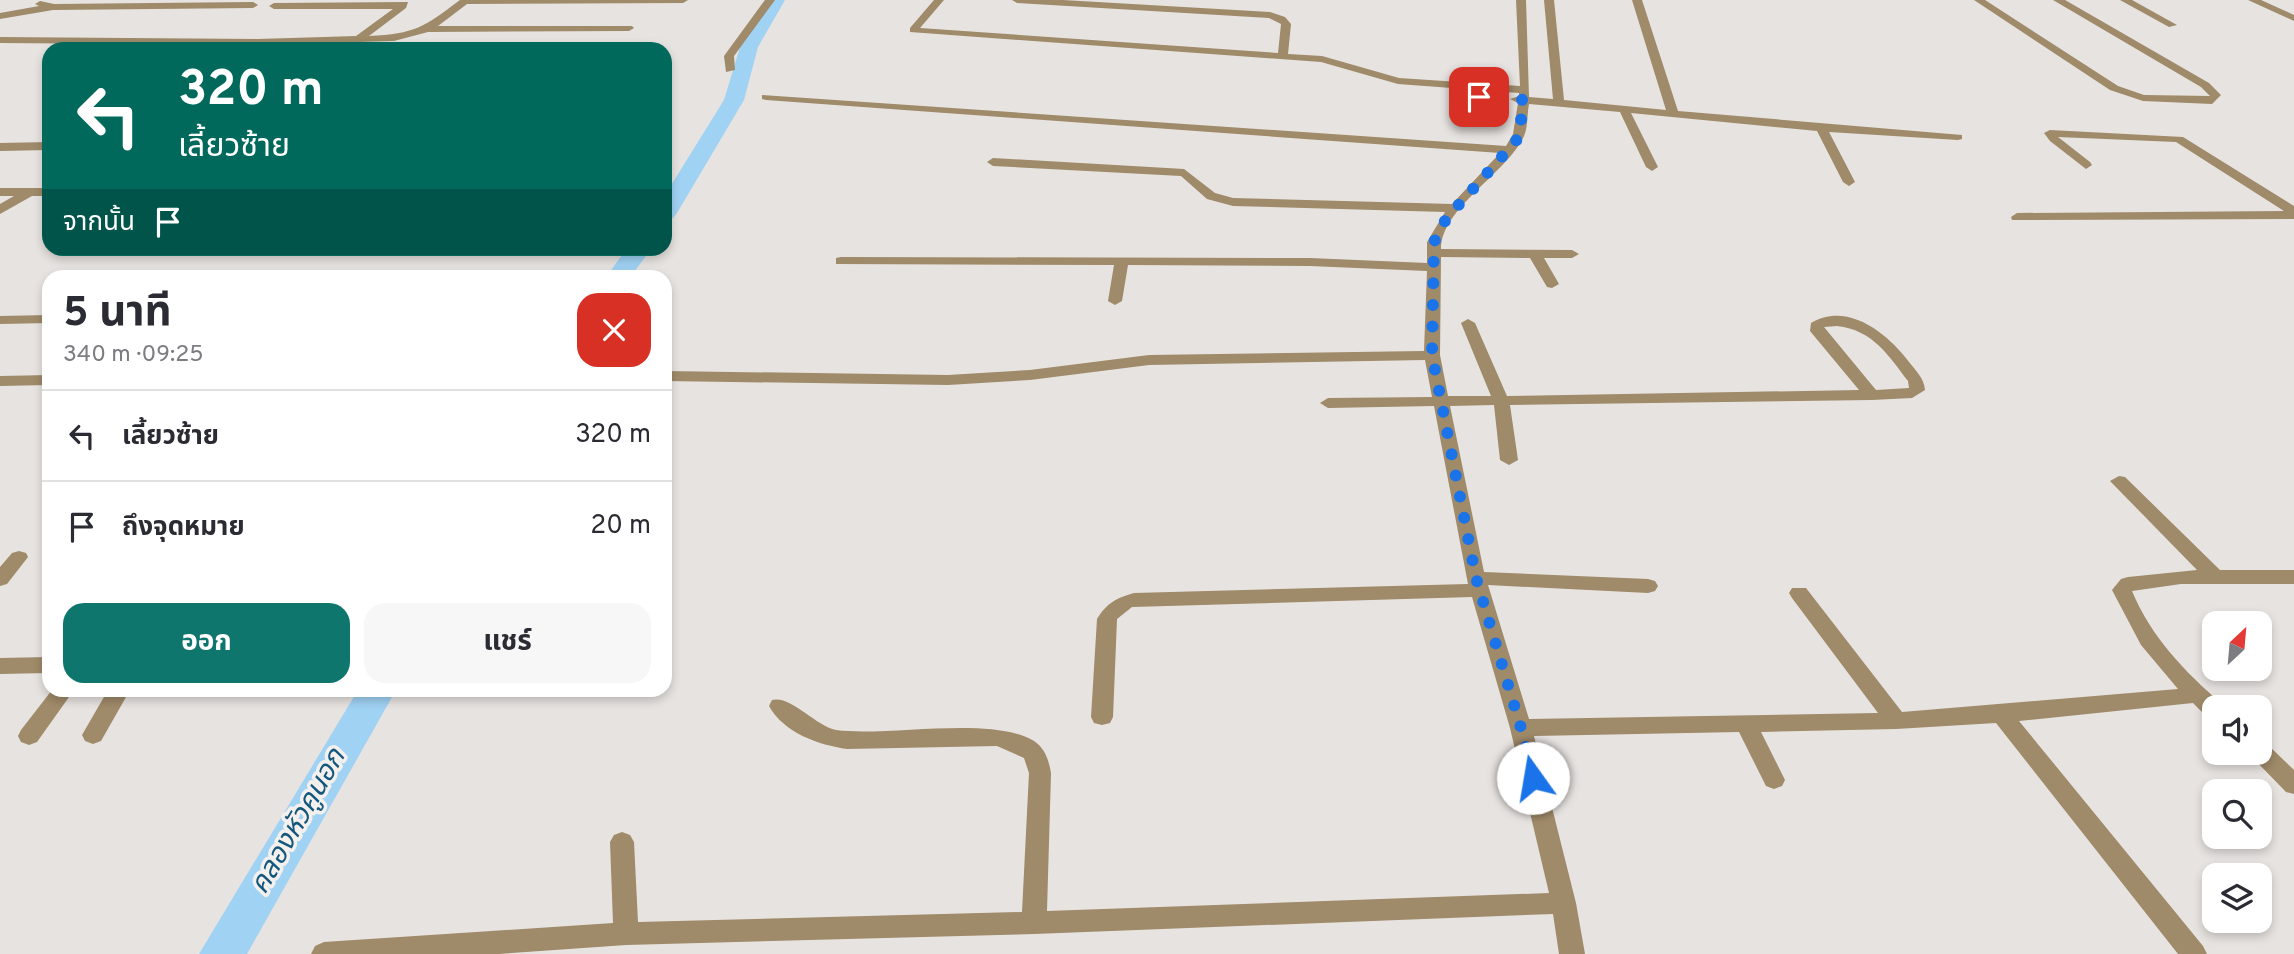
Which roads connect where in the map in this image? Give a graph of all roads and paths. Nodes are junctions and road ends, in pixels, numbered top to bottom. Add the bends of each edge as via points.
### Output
1 (683, 0) edge
2 (770, 0) edge
3 (940, 0) edge
4 (1017, 0) edge
5 (1521, 0) edge
6 (1549, 0) edge
7 (1637, 0) edge
8 (1979, 0) edge
9 (2058, 0) edge
10 (2125, 0) edge
11 (2253, 0) edge
12 (466, 1) edge
13 (59, 2) edge
14 (407, 3) edge
15 (253, 5) dead end
16 (274, 6) dead end
17 (0, 9) edge
18 (0, 16) edge
19 (2294, 18) edge
20 (2172, 24) dead end
21 (629, 28) dead end
22 (428, 29) junction
23 (0, 40) edge
24 (356, 41) junction
25 (1283, 55) junction
26 (730, 70) dead end
27 (1410, 93) dead end
28 (1525, 95) junction
29 (766, 97) dead end
30 (1559, 103) junction
31 (1625, 110) junction
32 (1673, 114) junction
33 (1821, 128) junction
34 (1958, 137) dead end
35 (42, 146) edge
36 (0, 147) edge
37 (1509, 150) junction
38 (993, 162) dead end
39 (2085, 165) dead end
40 (1652, 167) dead end
41 (1849, 182) dead end
42 (0, 192) edge
43 (29, 192) junction
44 (42, 192) edge
45 (0, 210) edge
46 (2294, 213) edge
47 (1271, 214) dead end
48 (1451, 214) junction
49 (2017, 216) dead end
50 (1535, 254) junction
51 (1572, 254) dead end
52 (1433, 260) junction
53 (841, 261) dead end
54 (1122, 261) junction
55 (1552, 284) dead end
56 (1115, 300) dead end
57 (42, 319) edge
58 (0, 320) edge
59 (1468, 323) dead end
60 (1432, 355) junction
61 (672, 376) edge
62 (42, 380) edge
63 (0, 382) edge
64 (1872, 395) junction
65 (1501, 400) junction
66 (1439, 401) junction
67 (1328, 403) dead end
68 (1509, 460) dead end
69 (2119, 481) dead end
70 (19, 557) dead end
71 (2294, 577) edge
72 (2216, 578) junction
73 (0, 579) edge
74 (1478, 584) junction
75 (1648, 586) dead end
76 (1800, 593) dead end
77 (42, 665) edge
78 (0, 666) edge
79 (2196, 695) junction
80 (58, 697) edge
81 (115, 697) edge
82 (2202, 700) edge
83 (780, 706) dead end
84 (2001, 714) junction
85 (1102, 718) dead end
86 (1896, 721) junction
87 (1745, 725) junction
88 (1521, 728) junction
89 (93, 735) dead end
90 (29, 736) dead end
91 (2272, 763) edge
92 (1774, 780) dead end
93 (2294, 785) edge
94 (622, 842) dead end
95 (1564, 903) junction
96 (1034, 923) junction
97 (626, 934) junction
98 (432, 950) edge
99 (324, 954) edge
100 (1572, 954) edge
101 (2194, 954) edge

1 - 12 street
2 - 26 street via 729,56
3 - 25 street via 913,30
4 - 25 street via 1270,15 1286,24
5 - 28 street
6 - 30 street
7 - 32 street
8 - 9 street via 2114,89 2167,101 2212,101 2216,95
10 - 20 street
11 - 19 street
12 - 22 street
13 - 15 street
13 - 17 street
13 - 18 street
14 - 16 street
14 - 24 street
21 - 22 street
22 - 24 street via 406,37
23 - 24 street
25 - 28 street via 1336,61 1398,81
27 - 28 street
28 - 30 street
28 - 37 street via 1519,134
29 - 37 street
30 - 31 street
31 - 32 street
31 - 40 street
32 - 33 street
33 - 34 street
33 - 41 street
35 - 36 street
37 - 48 street
38 - 48 street via 1184,173 1211,196 1233,202
39 - 46 street via 2050,133 2175,137
42 - 43 street
43 - 44 street
43 - 45 street
46 - 49 street
47 - 48 street
48 - 52 street via 1434,242
50 - 51 street
50 - 52 street
50 - 55 street
52 - 54 street
52 - 60 street
53 - 54 street
54 - 56 street
57 - 58 street
59 - 65 street
60 - 61 street via 1149,360 948,380
60 - 66 street
62 - 63 street
64 - 64 street via 1817,331 1819,323 1854,322 1869,328 1919,387 1912,393
64 - 65 street
65 - 66 street
65 - 68 street
66 - 67 street
66 - 74 street
69 - 72 street
70 - 73 street
71 - 72 street
72 - 79 street via 2181,577 2128,584 2122,590 2132,617
74 - 75 street
74 - 85 street via 1121,603 1107,619
74 - 88 street
76 - 86 street
77 - 78 street
79 - 82 street
79 - 84 street
80 - 90 street
81 - 89 street
83 - 96 street via 809,731 825,738 997,737 1021,743 1033,752 1040,760
84 - 86 street
84 - 101 street
86 - 87 street
87 - 88 street
87 - 92 street
88 - 95 street
91 - 93 street
94 - 97 street
95 - 96 street
95 - 100 street
96 - 97 street
97 - 98 street
98 - 99 street

